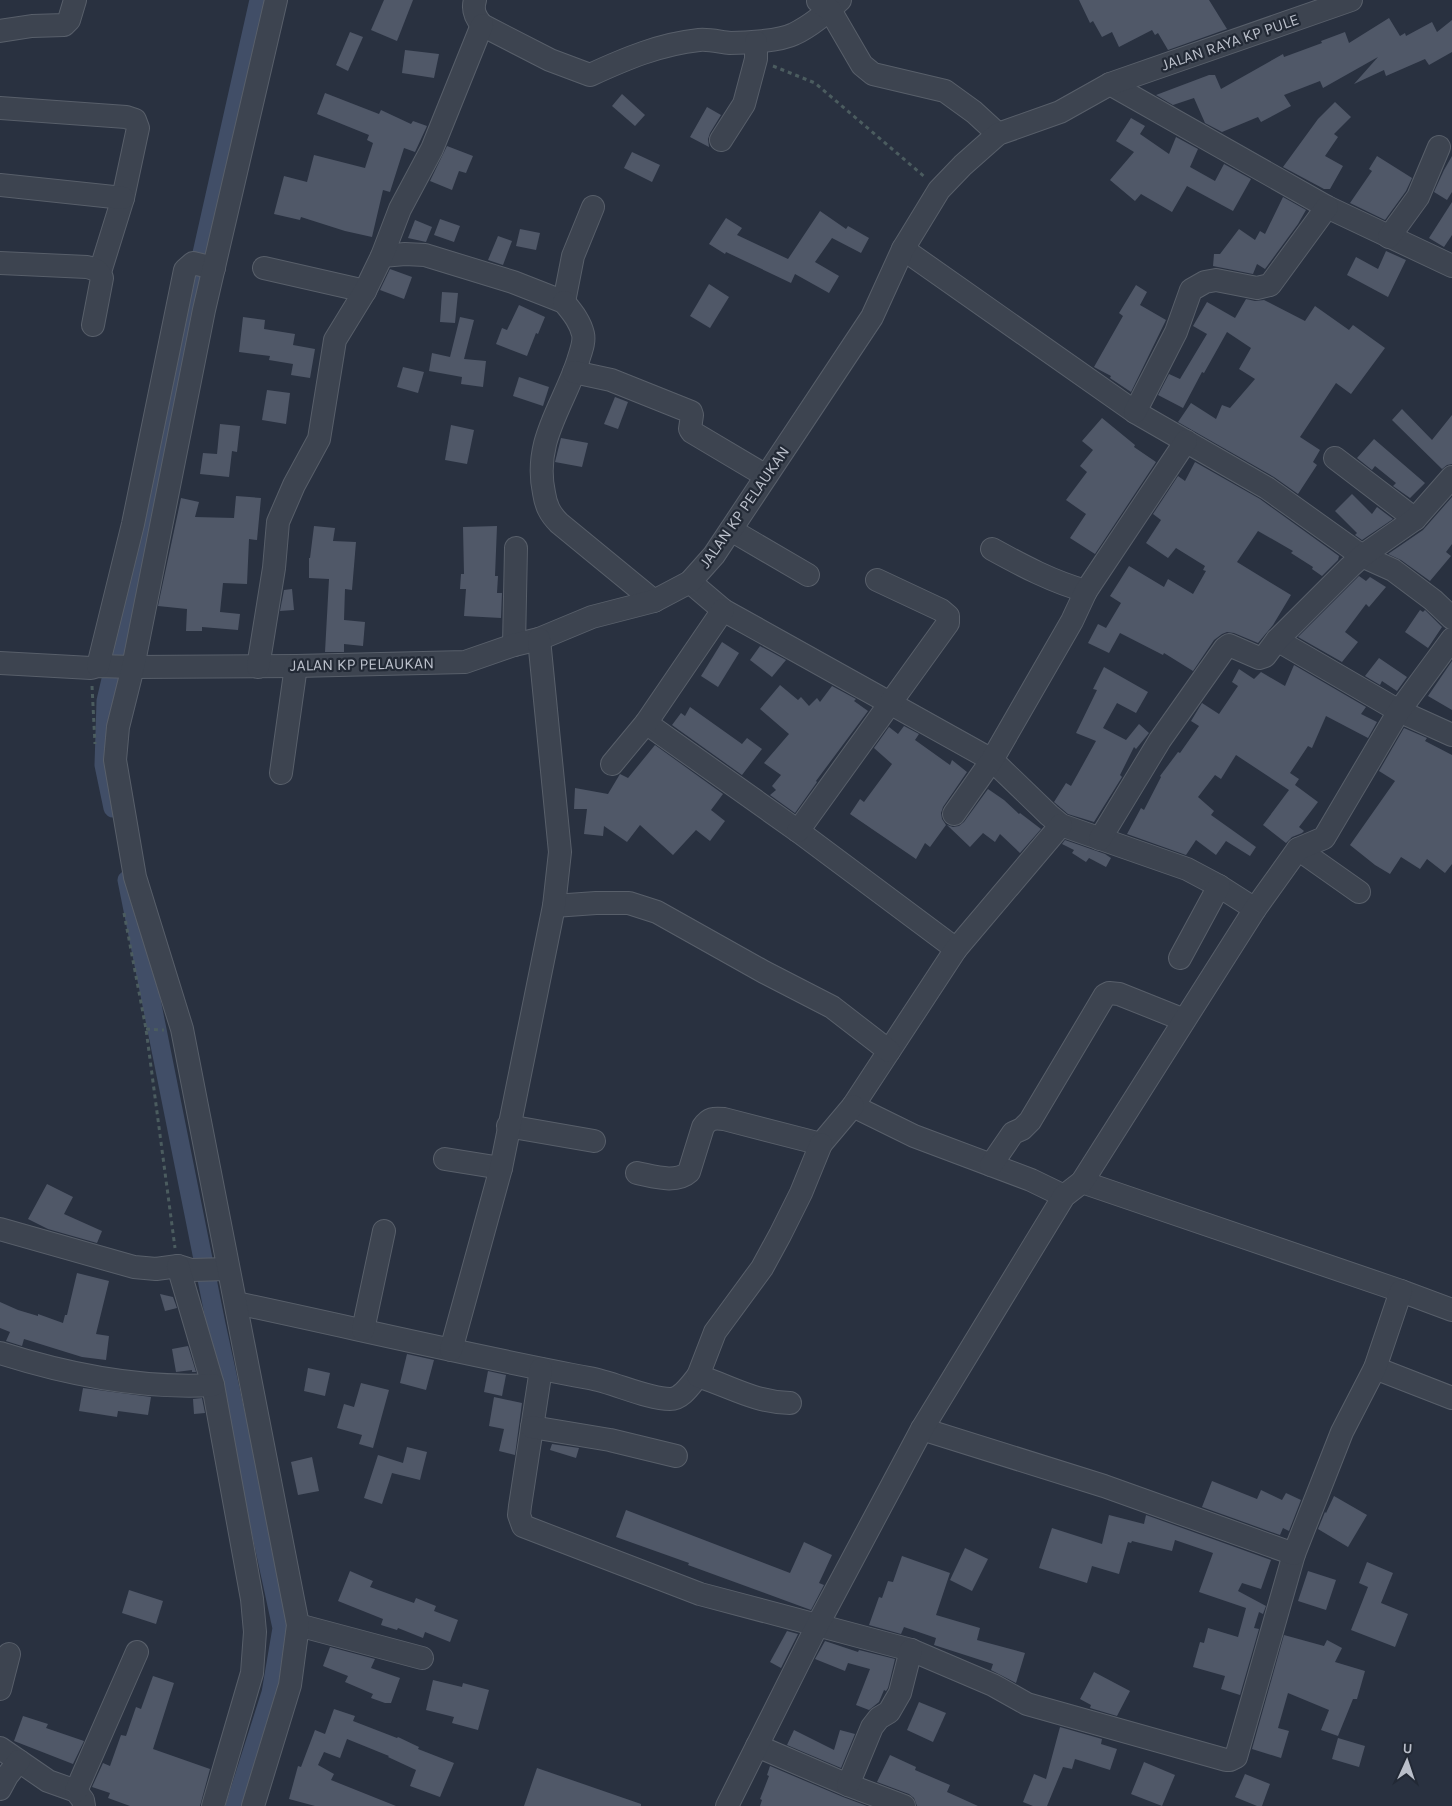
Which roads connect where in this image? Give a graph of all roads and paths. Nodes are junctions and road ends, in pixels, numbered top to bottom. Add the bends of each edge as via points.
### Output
1 (75, 0) edge
2 (276, 0) edge
3 (474, 0) edge
4 (1351, 0) edge
5 (829, 3) edge
6 (482, 25) junction
7 (0, 31) edge
8 (756, 51) junction
9 (1110, 84) junction
10 (0, 108) edge
11 (998, 134) junction
12 (721, 140) dead end
13 (1439, 147) dead end
14 (0, 185) edge
15 (939, 190) junction
16 (123, 198) junction
17 (1327, 206) junction
18 (593, 207) dead end
19 (1389, 237) junction
20 (903, 249) junction
21 (382, 256) junction
22 (0, 263) edge
23 (206, 266) junction
24 (1452, 266) edge
25 (264, 268) dead end
26 (100, 272) junction
27 (365, 291) junction
28 (564, 302) junction
29 (93, 325) dead end
30 (574, 372) junction
31 (1135, 412) junction
32 (1186, 441) junction
33 (1335, 458) dead end
34 (766, 476) junction
35 (1452, 476) edge
36 (1415, 519) junction
37 (731, 530) junction
38 (516, 548) dead end
39 (992, 549) dead end
40 (1362, 556) junction
41 (808, 575) dead end
42 (876, 580) dead end
43 (690, 582) junction
44 (117, 591) junction
45 (1086, 591) junction
46 (147, 595) junction
47 (654, 601) junction
48 (723, 610) junction
49 (1452, 618) edge
50 (539, 639) junction
51 (1452, 639) edge
52 (1277, 640) junction
53 (514, 645) junction
54 (0, 663) edge
55 (258, 666) junction
56 (296, 666) junction
57 (94, 667) junction
58 (131, 667) junction
59 (891, 704) junction
60 (1399, 711) junction
61 (646, 723) junction
62 (1452, 735) edge
63 (95, 748) dead end
64 (992, 760) junction
65 (612, 764) dead end
66 (282, 773) dead end
67 (954, 814) dead end
68 (1061, 825) junction
69 (798, 831) junction
70 (1100, 839) junction
71 (1298, 850) junction
72 (1219, 886) junction
73 (1359, 892) dead end
74 (554, 906) junction
75 (123, 908) dead end
76 (1255, 909) junction
77 (956, 949) junction
78 (1180, 958) dead end
79 (1184, 1020) junction
80 (146, 1029) junction
81 (152, 1030) dead end
82 (889, 1051) junction
83 (853, 1106) junction
84 (508, 1126) junction
85 (594, 1140) dead end
86 (821, 1144) junction
87 (445, 1159) dead end
88 (991, 1165) junction
89 (500, 1168) junction
90 (637, 1173) dead end
91 (1082, 1182) junction
92 (1064, 1196) junction
93 (0, 1229) edge
94 (384, 1231) dead end
95 (201, 1269) junction
96 (1401, 1291) junction
97 (236, 1303) junction
98 (1452, 1310) edge
99 (363, 1330) junction
100 (452, 1350) junction
101 (0, 1353) edge
102 (1375, 1368) junction
103 (541, 1369) junction
104 (698, 1376) junction
105 (213, 1385) junction
106 (1452, 1398) edge
107 (790, 1403) dead end
108 (532, 1427) junction
109 (922, 1429) junction
110 (676, 1456) dead end
111 (1294, 1554) junction
112 (818, 1624) junction
113 (298, 1625) junction
114 (911, 1650) junction
115 (137, 1652) dead end
116 (9, 1654) dead end
117 (422, 1658) dead end
118 (0, 1689) edge
119 (757, 1746) junction
120 (0, 1748) edge
121 (19, 1761) junction
122 (848, 1785) junction
123 (0, 1789) edge
124 (80, 1798) edge
125 (213, 1806) edge
126 (254, 1806) edge
127 (727, 1806) edge
128 (904, 1806) edge

1 - 7 street via 69,20 64,25
2 - 23 street
3 - 6 street via 475,18
4 - 9 street, JALAN RAYA KP PULE
5 - 8 street via 793,35
5 - 11 street via 862,65 873,74 946,91
6 - 8 street via 550,60 590,75 631,56 700,40
6 - 21 street via 432,149 400,208
8 - 12 street via 744,104
8 - 15 path via 815,83
9 - 11 street, JALAN KP PELAUKAN via 1060,112
9 - 17 street
10 - 16 street via 135,120 138,128
11 - 15 street, JALAN KP PELAUKAN
13 - 19 street via 1418,197
14 - 16 street
15 - 20 street, JALAN KP PELAUKAN
16 - 26 street
17 - 19 street
17 - 31 street via 1270,285 1257,288 1216,280 1191,290 1176,332
18 - 28 street via 573,256
19 - 24 street
20 - 31 street
20 - 34 street, JALAN KP PELAUKAN via 872,317
21 - 27 street
21 - 28 street via 425,256 513,282
22 - 26 street via 87,267
23 - 44 street via 185,270
23 - 46 street
25 - 27 street
26 - 29 street via 102,278
27 - 55 street via 336,340 318,439 278,522
28 - 30 street via 578,318 583,336
30 - 34 street via 611,380 691,412 692,432
30 - 47 street via 552,419 543,450 541,481 546,505 559,523
31 - 32 street
32 - 40 street via 1267,488
32 - 45 street
33 - 36 street
34 - 37 street, JALAN KP PELAUKAN
35 - 36 street
36 - 40 street
37 - 41 street
37 - 43 street, JALAN KP PELAUKAN
38 - 53 street
39 - 45 street via 1033,571
40 - 49 street via 1394,570
40 - 52 street
42 - 59 street via 948,616 948,623
43 - 47 street, JALAN KP PELAUKAN
43 - 48 street
44 - 46 street
44 - 57 street
45 - 64 street via 1072,622
46 - 58 street
47 - 50 street, JALAN KP PELAUKAN via 592,617
48 - 59 street
48 - 61 street
50 - 53 street, JALAN KP PELAUKAN
50 - 74 street via 560,852
51 - 60 street
52 - 60 street
52 - 70 street via 1265,656 1259,658 1229,646 1225,648 1160,740
53 - 56 street, JALAN KP PELAUKAN via 465,662
54 - 57 street
55 - 56 street, JALAN KP PELAUKAN
55 - 58 street, JALAN KP PELAUKAN
56 - 66 street
57 - 58 street, JALAN KP PELAUKAN
57 - 63 path
58 - 95 street via 118,727 115,760 135,877 182,1028
59 - 64 street
59 - 69 street
60 - 62 street
60 - 71 street via 1324,838
61 - 65 street
61 - 69 street
64 - 67 street
64 - 68 street
68 - 70 street
68 - 77 street
69 - 77 street
70 - 72 street via 1187,869
71 - 73 street
71 - 76 street
72 - 76 street
72 - 78 street
74 - 82 street via 629,903 657,912 832,1007
74 - 84 street
75 - 80 path
76 - 79 street
77 - 82 street
79 - 88 street via 1119,994 1105,995 1030,1121 1013,1133
79 - 91 street
80 - 81 path
80 - 95 path
82 - 83 street
83 - 86 street
83 - 88 street via 914,1136
84 - 85 street
84 - 89 street
86 - 90 street via 711,1118 703,1127 684,1176 674,1179
86 - 104 street via 801,1193 762,1268 715,1332
87 - 89 street
88 - 92 street
89 - 100 street
91 - 92 street
91 - 96 street
92 - 109 street
93 - 95 street via 134,1267
94 - 99 street
95 - 97 street
95 - 105 street
96 - 98 street
96 - 102 street
97 - 99 street
97 - 113 street
99 - 100 street
100 - 103 street
101 - 105 street via 38,1365 126,1382
102 - 106 street
102 - 111 street via 1342,1432
103 - 104 street via 671,1399 681,1396
103 - 108 street
104 - 107 street via 755,1399
105 - 125 street via 256,1632 252,1673
108 - 110 street via 610,1440
108 - 112 street via 519,1516 523,1526 700,1594
109 - 111 street via 1104,1486
109 - 112 street
111 - 114 street via 1236,1757 1230,1760 1027,1704 993,1685
112 - 114 street
112 - 119 street
113 - 117 street
113 - 126 street via 290,1685
114 - 122 street via 900,1693 889,1712 872,1727
115 - 124 street
116 - 118 street
119 - 122 street
119 - 127 street
120 - 121 street
121 - 123 street
121 - 124 street
122 - 128 street

